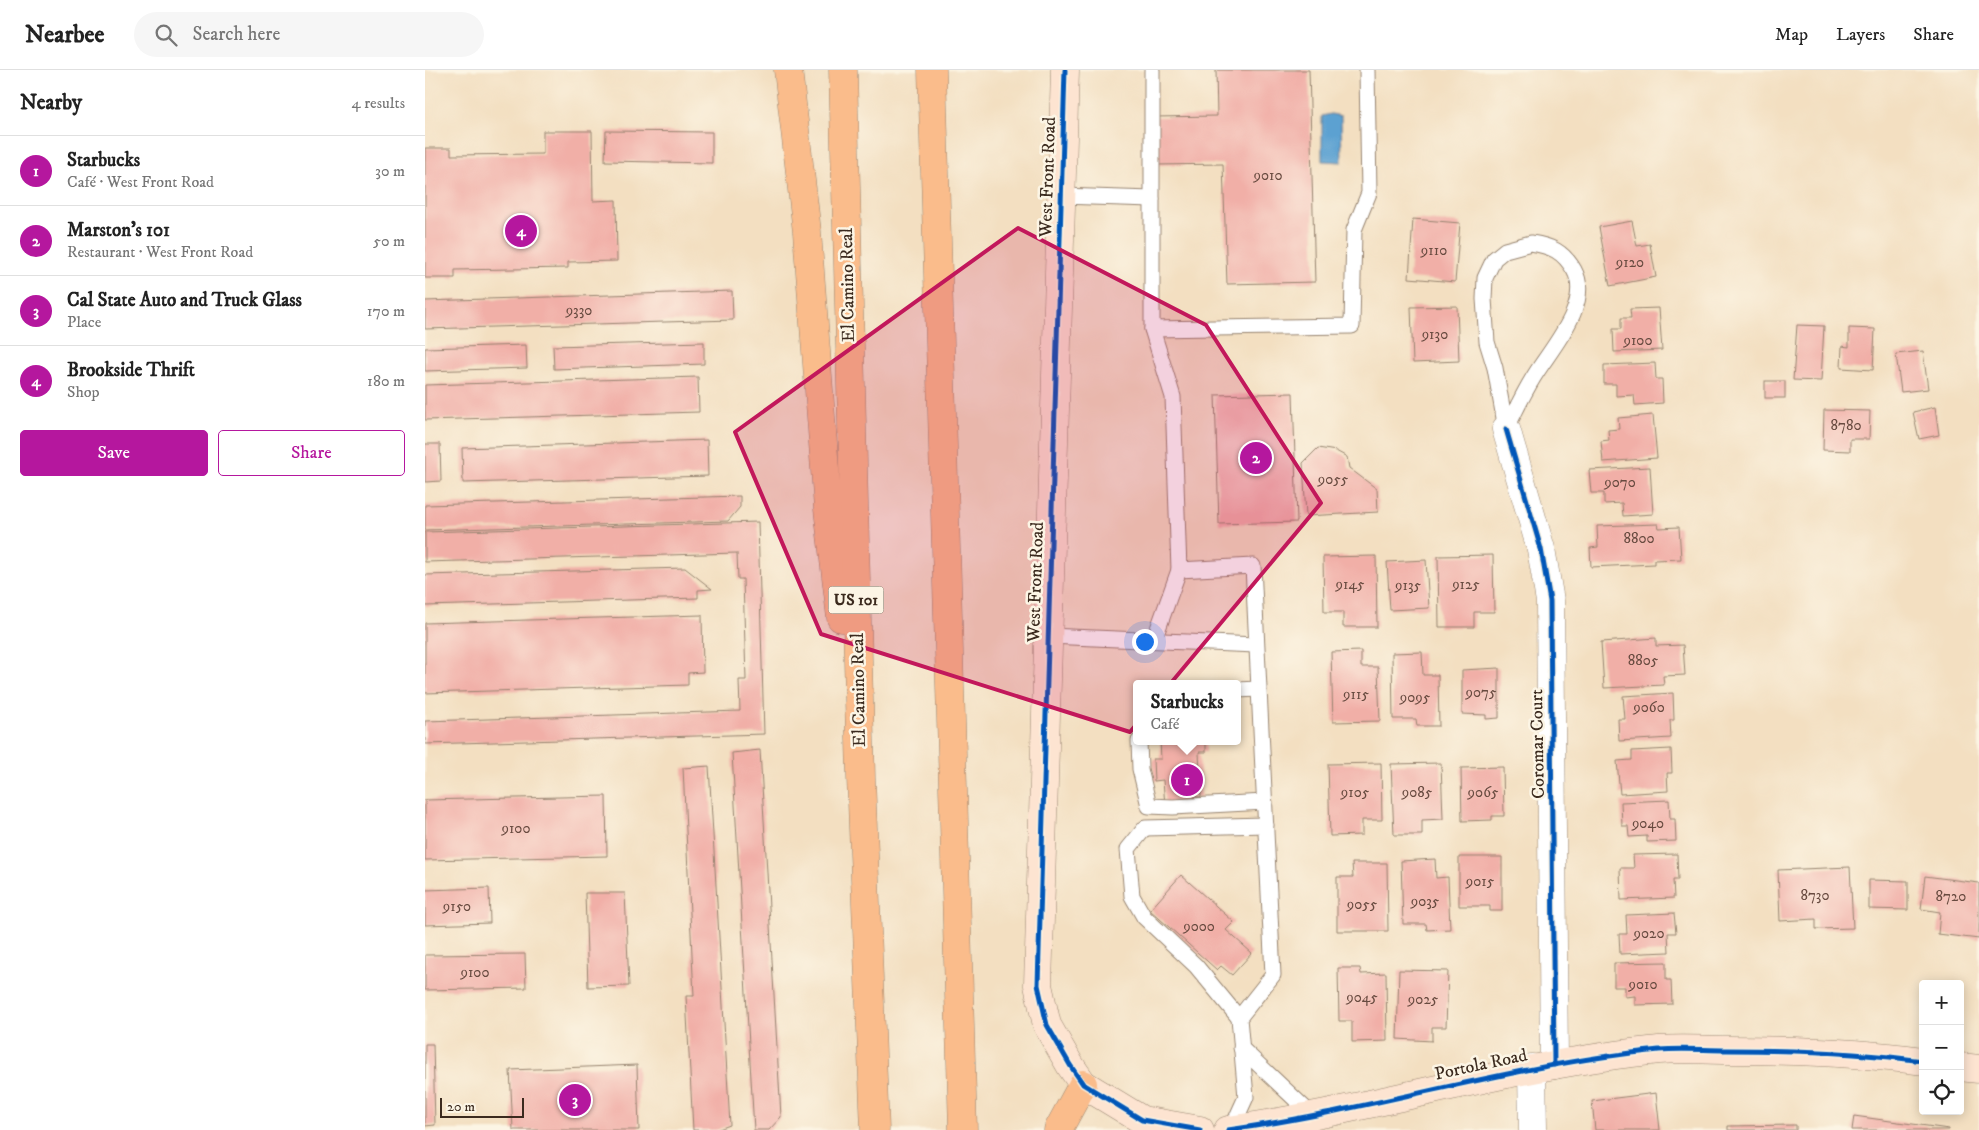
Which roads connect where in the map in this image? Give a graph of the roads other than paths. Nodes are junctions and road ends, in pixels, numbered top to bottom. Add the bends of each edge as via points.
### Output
1 (788, 70) edge
2 (843, 70) edge
3 (932, 70) edge
4 (1065, 70) edge
5 (1152, 70) edge
6 (1367, 70) edge
7 (1061, 196) junction
8 (1152, 199) junction
9 (1152, 330) junction
10 (1506, 429) junction
11 (1179, 570) junction
12 (1048, 636) junction
13 (1154, 640) junction
14 (1256, 645) junction
15 (1258, 689) junction
16 (1241, 690) edge
17 (1139, 745) edge
18 (861, 778) junction
19 (1265, 802) junction
20 (1266, 825) junction
21 (1239, 1018) junction
22 (1241, 1048) junction
23 (1919, 1060) edge
24 (1543, 1067) junction
25 (1964, 1067) edge
26 (1979, 1069) edge
27 (1083, 1084) junction
28 (1312, 1115) junction
29 (1276, 1127) edge
30 (875, 1130) edge
31 (963, 1130) edge
32 (1059, 1130) edge
33 (1200, 1130) edge
34 (1229, 1130) edge
35 (1533, 1130) edge

1 - 18 highway via 807,232 828,509
2 - 18 highway, El Camino Real / US 101
3 - 31 highway
4 - 7 street, West Front Road
5 - 8 lane
6 - 9 lane via 1369,193 1354,230 1352,326
7 - 8 lane
7 - 12 street, West Front Road
8 - 9 lane
9 - 11 lane via 1173,397
10 - 10 lane via 1532,379 1570,319 1579,297 1579,278 1568,259 1550,246 1531,242 1505,250 1494,259 1485,278 1487,342
10 - 24 street, Coromar Court via 1541,549 1550,601
11 - 13 lane
11 - 14 lane via 1253,566
12 - 13 lane
12 - 27 street, West Front Road via 1038,985 1047,1025
13 - 14 lane
14 - 15 lane
15 - 16 lane
15 - 19 lane
17 - 19 lane via 1140,769 1149,806
18 - 30 highway, El Camino Real / US 101
19 - 20 lane
20 - 21 lane via 1273,975
20 - 21 lane via 1145,828 1128,849 1132,896 1144,917 1196,966
21 - 22 lane
22 - 28 lane
22 - 34 lane via 1245,1097
23 - 24 street, Portola Road via 1769,1050 1660,1050
24 - 28 street, Portola Road
24 - 35 street, Coromar Court
25 - 26 street
27 - 32 highway
27 - 33 street via 1142,1120
28 - 29 street, Portola Road
29 - 34 street, Portola Road

